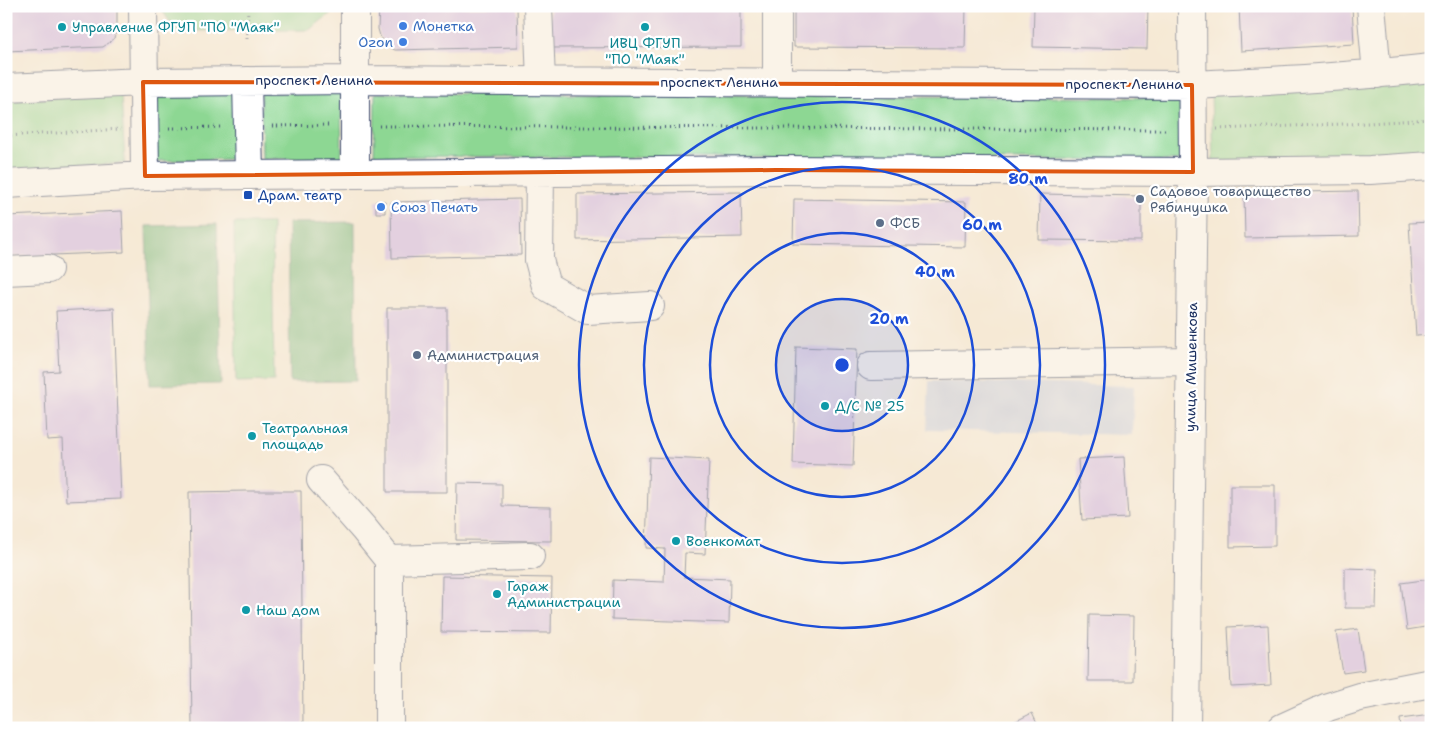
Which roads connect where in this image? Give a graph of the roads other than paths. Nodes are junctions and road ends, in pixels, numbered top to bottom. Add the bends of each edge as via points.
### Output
1 (143, 6) edge
2 (354, 6) edge
3 (538, 6) edge
4 (777, 6) edge
5 (1192, 6) edge
6 (1371, 6) edge
7 (1431, 68) edge
8 (1377, 74) junction
9 (355, 80) junction
10 (247, 81) junction
11 (541, 81) junction
12 (143, 82) junction
13 (777, 82) junction
14 (1192, 85) junction
15 (6, 88) edge
16 (1431, 166) edge
17 (540, 172) junction
18 (1193, 172) junction
19 (356, 174) junction
20 (249, 175) junction
21 (145, 176) junction
22 (6, 184) edge
23 (48, 269) dead end
24 (6, 271) edge
25 (650, 306) dead end
26 (1191, 360) junction
27 (871, 366) dead end
28 (321, 480) dead end
29 (530, 556) dead end
30 (388, 560) junction
31 (1431, 683) edge
32 (389, 728) edge
33 (1186, 728) edge
34 (1282, 728) edge

1 - 12 street
2 - 9 street
3 - 11 street
4 - 13 street
5 - 14 street, улица Мишенкова
6 - 8 street
7 - 8 street, проспект Ленина
8 - 14 street, проспект Ленина
9 - 10 street, проспект Ленина
9 - 11 street, проспект Ленина
9 - 19 street
10 - 12 street, проспект Ленина
10 - 20 street
11 - 13 street, проспект Ленина
12 - 15 street, проспект Ленина
12 - 21 street
13 - 14 street, проспект Ленина
14 - 18 street, улица Мишенкова
16 - 18 street
17 - 18 street
17 - 19 street
17 - 25 street via 539,260 546,286 588,310
18 - 26 street, улица Мишенкова
19 - 20 street
20 - 21 street
21 - 22 street
23 - 24 street
26 - 27 street
26 - 33 street, улица Мишенкова
28 - 30 street
29 - 30 street
30 - 32 street
31 - 34 street via 1352,699

